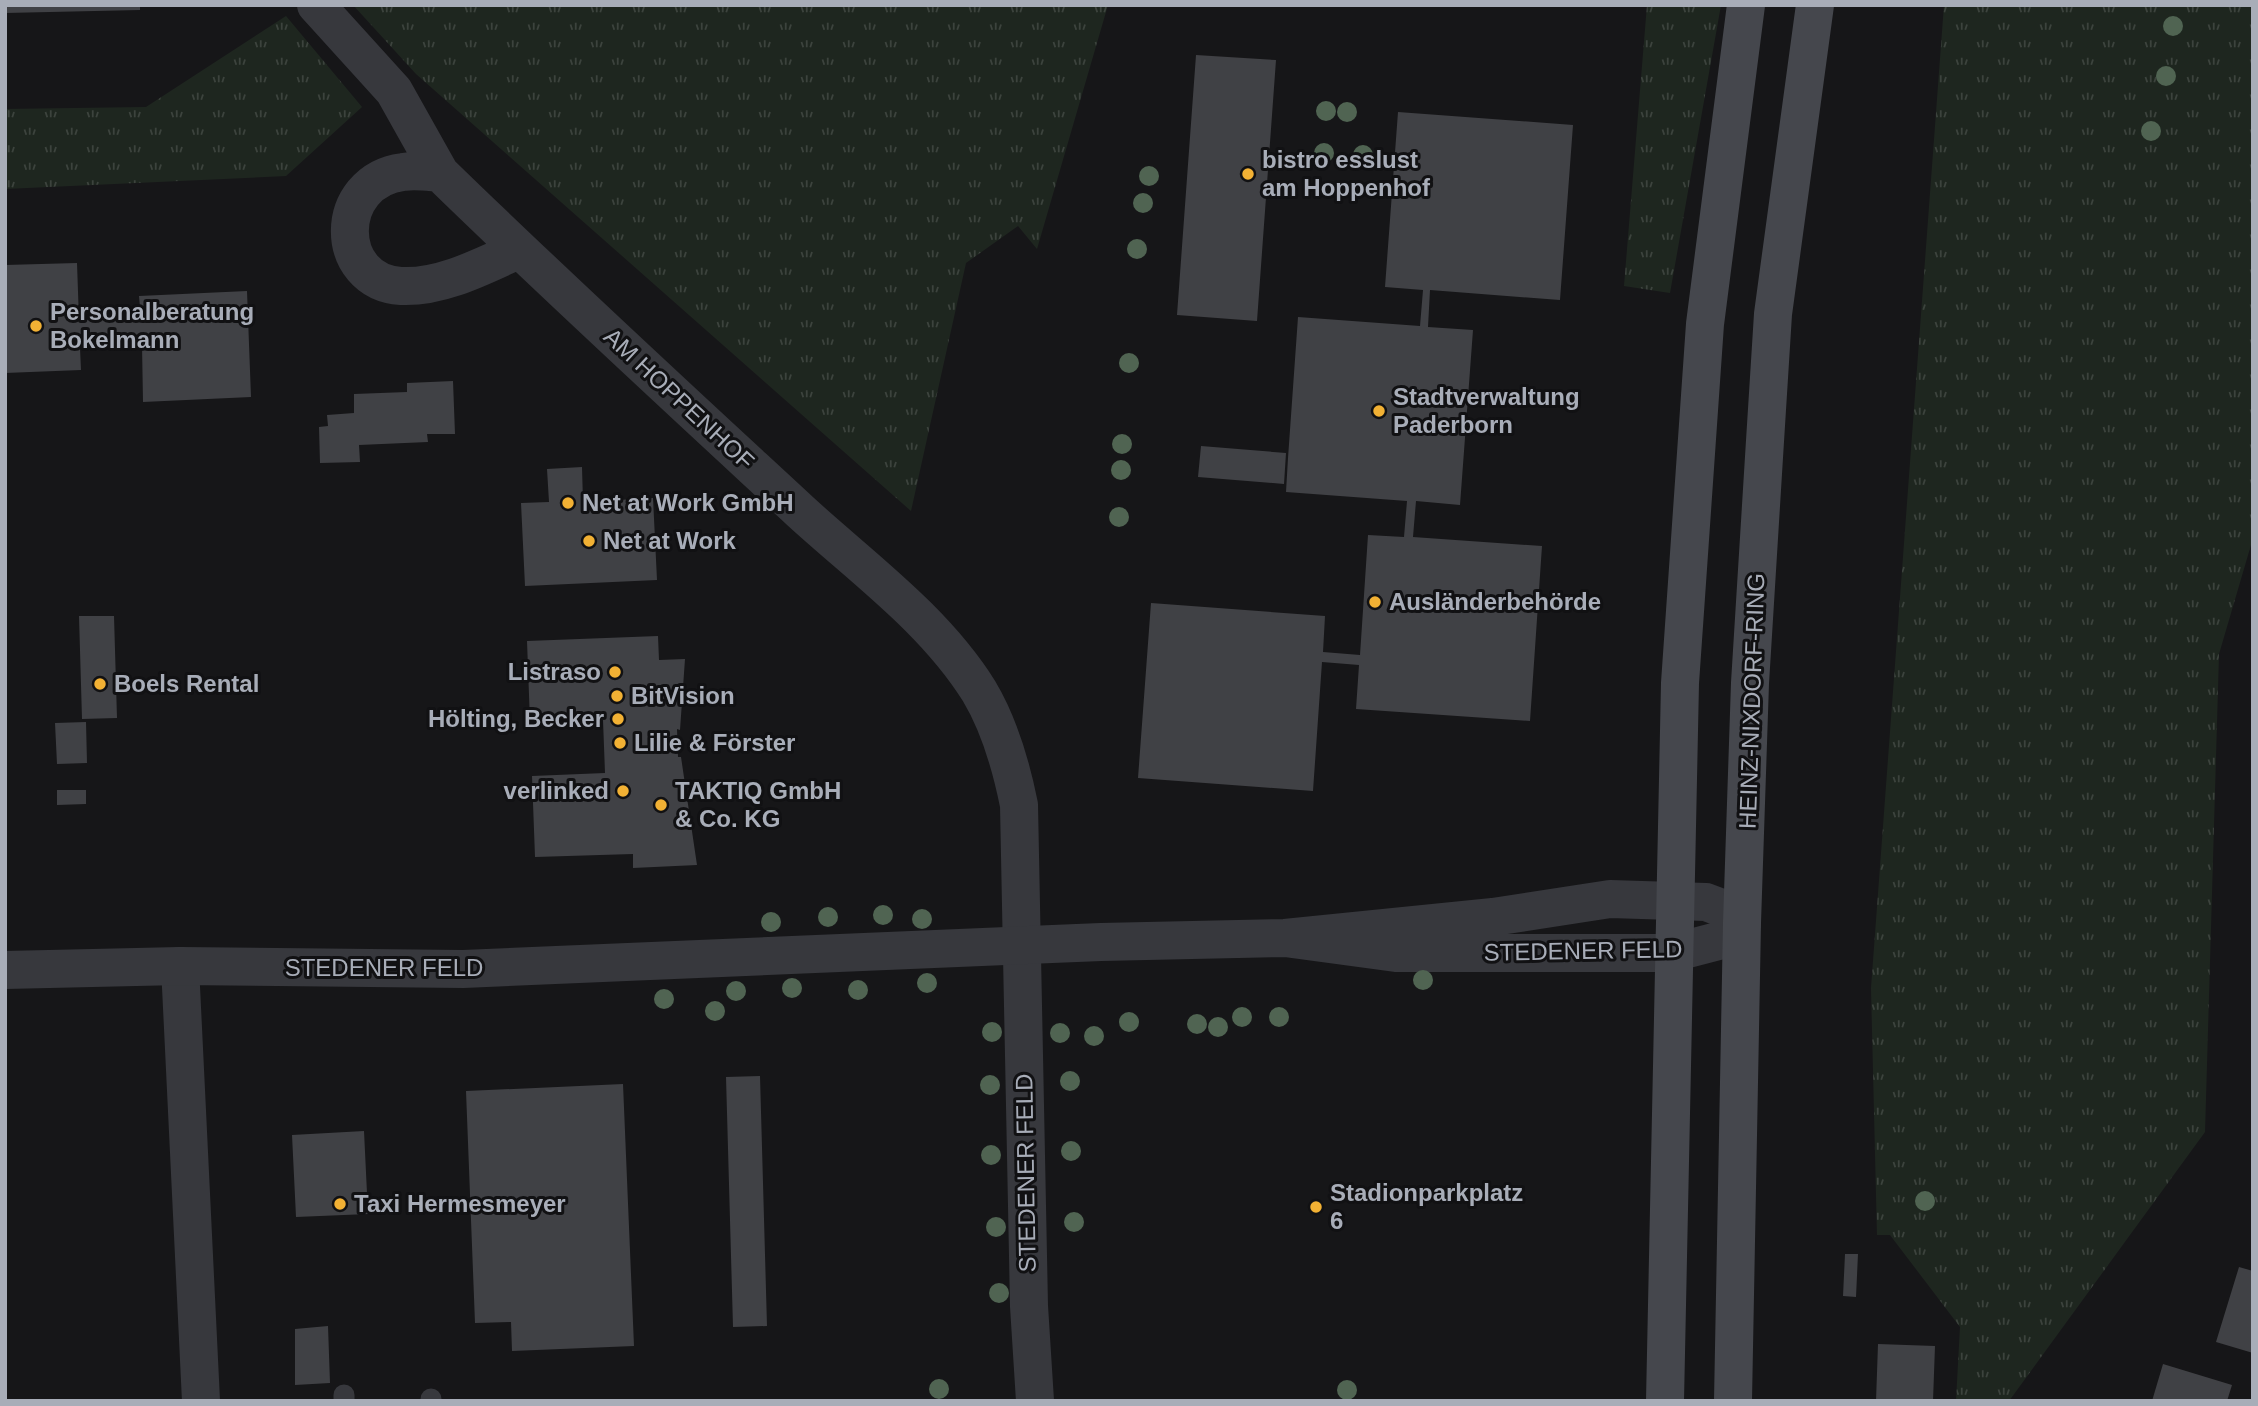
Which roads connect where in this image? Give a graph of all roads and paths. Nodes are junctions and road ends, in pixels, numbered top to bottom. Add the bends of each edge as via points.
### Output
1 (316, 5) edge
2 (1746, 5) edge
3 (1815, 5) edge
4 (440, 173) junction
5 (518, 250) junction
6 (1673, 900) junction
7 (1742, 923) junction
8 (1285, 938) junction
9 (1023, 945) junction
10 (1672, 953) junction
11 (180, 966) junction
12 (5, 970) edge
13 (201, 1401) edge
14 (1035, 1401) edge
15 (1665, 1401) edge
16 (1733, 1401) edge

1 - 4 street, AM HOPPENHOF via 394,91
2 - 6 main road via 1705,324 1680,682
3 - 7 main road, HEINZ-NIXDORF-RING via 1773,314
4 - 5 street, AM HOPPENHOF
4 - 5 street via 401,172 371,184 359,195 349,221 363,269 387,284 420,285
5 - 9 street, AM HOPPENHOF via 898,598 934,634 978,690 1007,753 1019,805
6 - 7 street, STEDENER FELD via 1721,906
6 - 8 street, STEDENER FELD via 1610,899 1493,917
6 - 10 main road
7 - 10 street, STEDENER FELD via 1718,942
7 - 16 main road, HEINZ-NIXDORF-RING
8 - 9 street, STEDENER FELD
8 - 10 street, STEDENER FELD via 1396,953
9 - 11 street, STEDENER FELD via 463,969
9 - 14 street, STEDENER FELD
10 - 15 main road
11 - 12 street, STEDENER FELD
11 - 13 street

